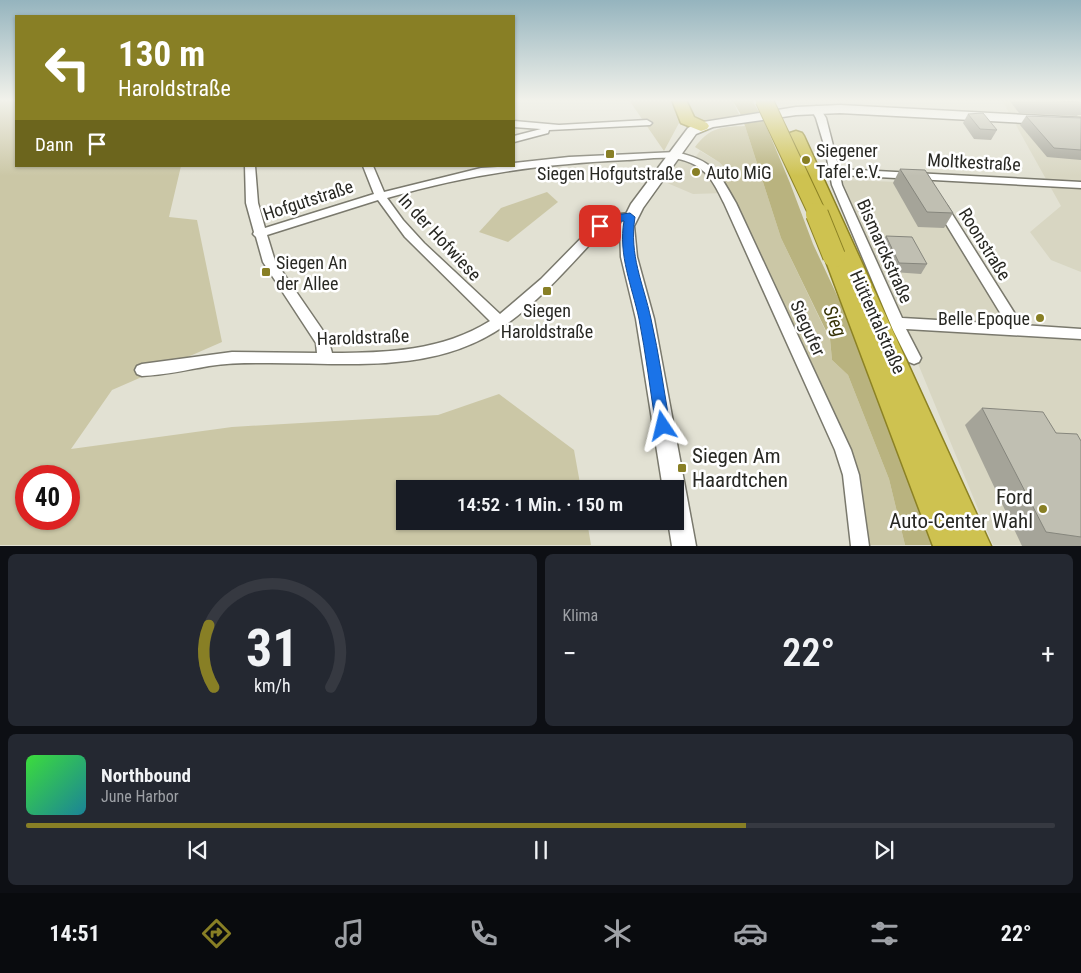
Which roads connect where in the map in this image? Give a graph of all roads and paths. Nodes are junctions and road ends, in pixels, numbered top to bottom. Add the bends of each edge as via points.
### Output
1 (531, 125) edge
2 (596, 125) edge
3 (776, 125) edge
4 (789, 125) edge
5 (823, 125) edge
6 (701, 126) edge
7 (559, 128) junction
8 (515, 139) edge
9 (676, 156) junction
10 (515, 166) edge
11 (250, 167) edge
12 (368, 167) edge
13 (508, 167) edge
14 (835, 172) junction
15 (922, 176) junction
16 (1081, 185) edge
17 (379, 196) junction
18 (630, 217) junction
19 (259, 234) junction
20 (500, 322) junction
21 (897, 323) junction
22 (1017, 329) junction
23 (1081, 334) edge
24 (325, 357) junction
25 (914, 358) dead end
26 (142, 370) dead end
27 (672, 480) edge
28 (681, 530) edge
29 (684, 546) edge
30 (860, 546) edge
31 (949, 546) edge
32 (976, 546) edge

1 - 7 street
2 - 7 street
3 - 31 highway, Hüttentalstraße, bridge via 813,204
4 - 32 highway, Hüttentalstraße via 827,204
5 - 14 street, Bismarckstraße
6 - 9 street via 686,138
7 - 8 street
9 - 10 street, Hofgutstraße via 569,160
9 - 18 street
9 - 30 street, Siegufer via 705,166 730,203 843,450 854,492
11 - 19 street via 252,203
12 - 17 street, In der Hofwiese
13 - 17 street, Hofgutstraße
14 - 15 street, Moltkestraße
14 - 21 street, Bismarckstraße via 837,185
15 - 16 street, Moltkestraße
15 - 22 street, Roonstraße
17 - 19 street, Hofgutstraße
17 - 20 street, In der Hofwiese via 407,234
18 - 20 street, Haroldstraße via 611,218 600,226
18 - 27 street via 627,232 629,257 645,319
19 - 24 street via 269,262 323,342
20 - 24 street, Haroldstraße via 456,344 408,356
21 - 22 street
21 - 25 street, Bismarckstraße
22 - 23 street
24 - 26 street, Haroldstraße via 230,358 161,370
28 - 29 street

